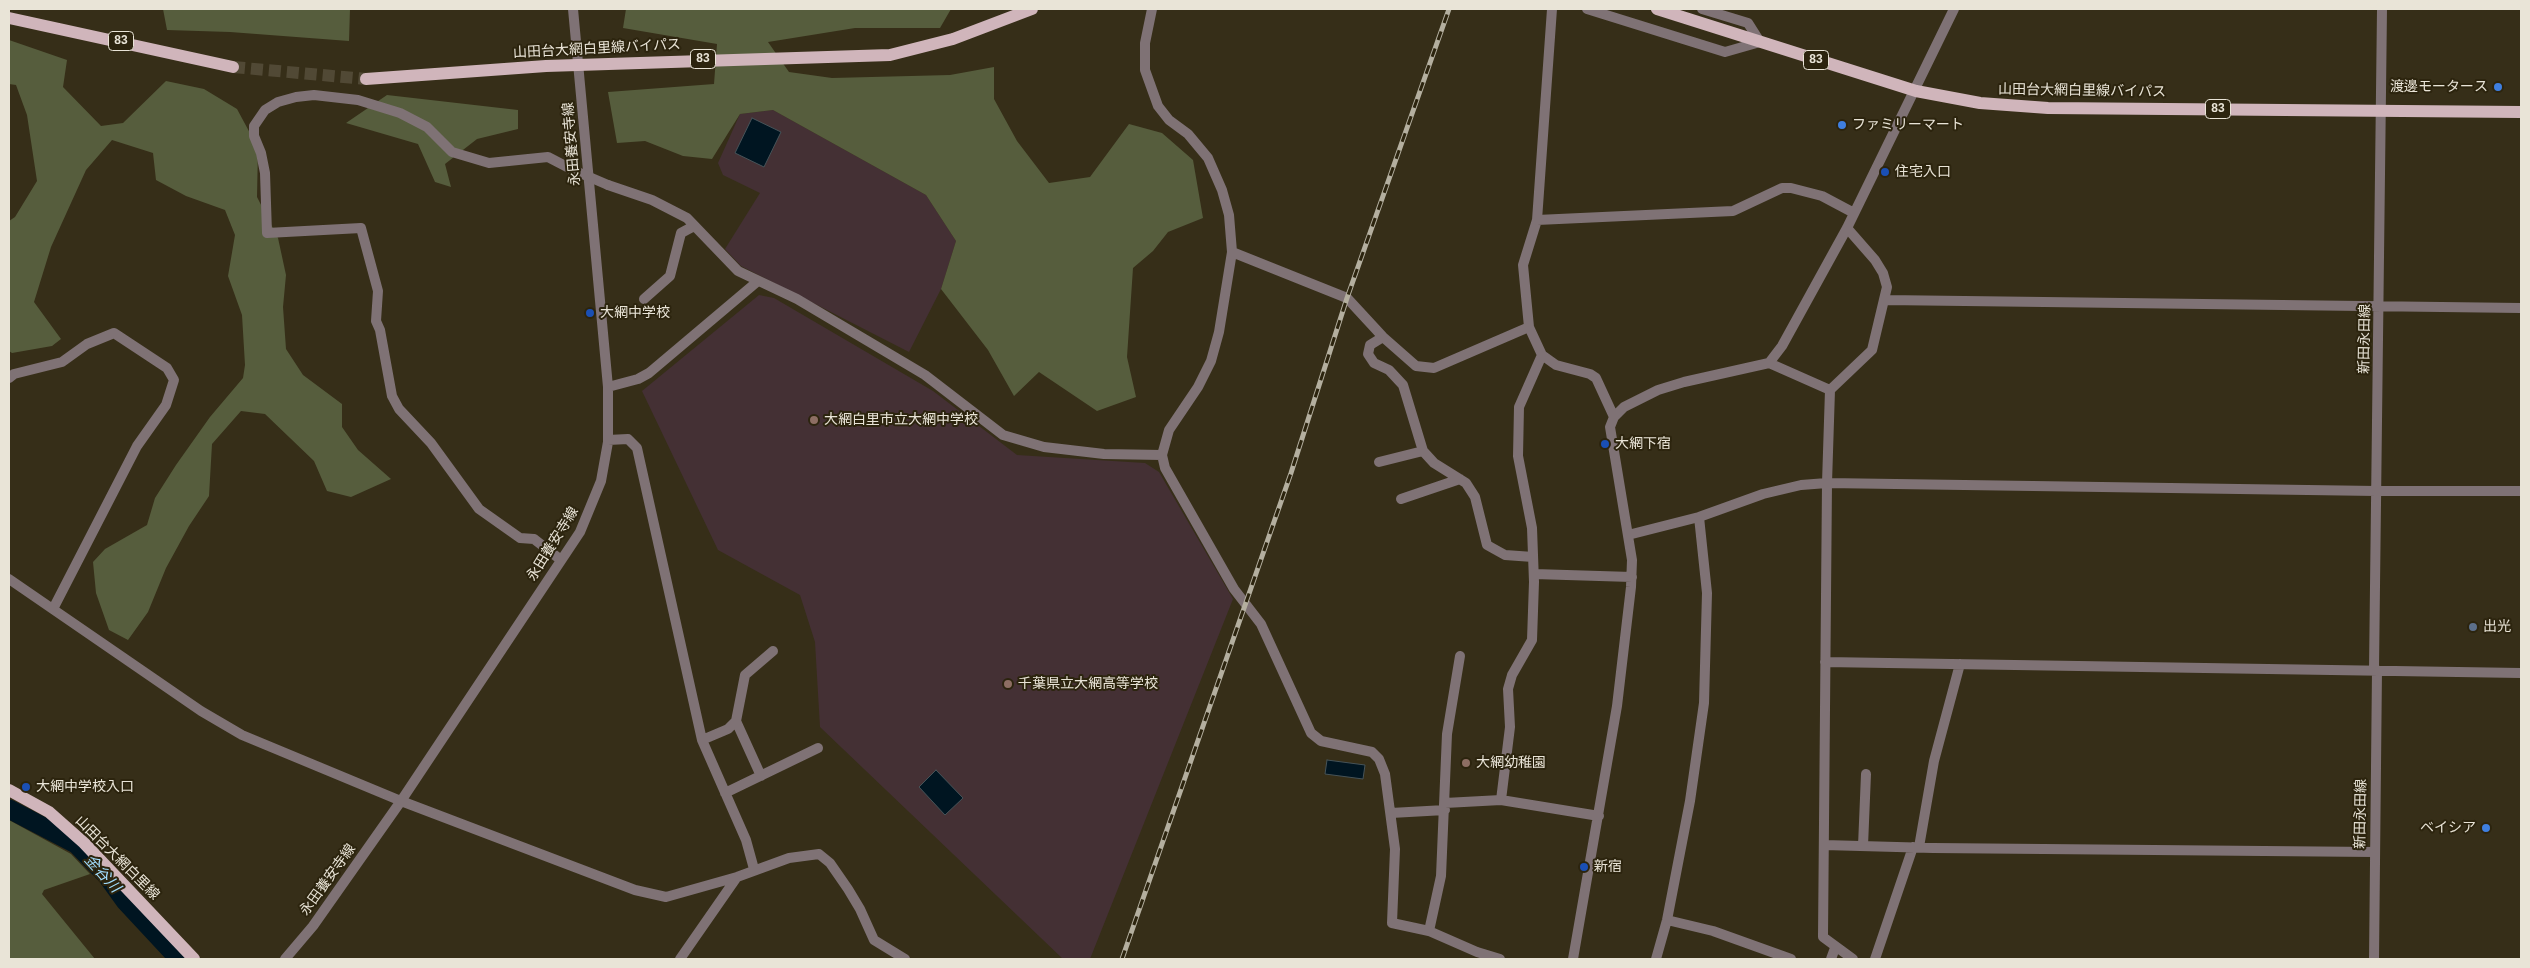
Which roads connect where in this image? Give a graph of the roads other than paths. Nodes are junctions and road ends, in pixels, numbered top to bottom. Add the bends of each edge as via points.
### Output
1 (573, 9) edge
2 (1032, 9) edge
3 (1152, 9) edge
4 (1552, 9) edge
5 (1587, 9) edge
6 (1657, 9) edge
7 (1702, 9) edge
8 (1954, 9) edge
9 (2382, 9) edge
10 (9, 18) edge
11 (1760, 42) junction
12 (579, 64) junction
13 (233, 67) tunnel mouth
14 (366, 79) tunnel mouth
15 (1916, 91) junction
16 (2381, 111) junction
17 (2521, 112) edge
18 (1854, 213) junction
19 (1537, 220) junction
20 (694, 226) junction
21 (1847, 228) junction
22 (1232, 252) junction
23 (758, 281) junction
24 (644, 299) dead end
25 (1885, 300) junction
26 (2379, 305) junction
27 (2521, 308) edge
28 (1529, 327) junction
29 (1383, 337) junction
30 (1542, 354) junction
31 (1769, 363) junction
32 (9, 378) edge
33 (608, 387) junction
34 (1830, 390) junction
35 (1614, 416) junction
36 (608, 440) junction
37 (1423, 451) junction
38 (1162, 455) junction
39 (1379, 462) dead end
40 (1460, 479) junction
41 (1826, 483) junction
42 (2376, 491) junction
43 (2521, 491) edge
44 (1401, 499) dead end
45 (1699, 517) junction
46 (1628, 534) junction
47 (1533, 557) junction
48 (561, 560) junction
49 (1534, 574) junction
50 (1632, 577) junction
51 (9, 579) edge
52 (53, 609) junction
53 (772, 651) dead end
54 (1460, 656) dead end
55 (1826, 662) junction
56 (1960, 664) junction
57 (2376, 670) junction
58 (2521, 673) edge
59 (736, 721) junction
60 (702, 740) junction
61 (818, 748) dead end
62 (1866, 774) dead end
63 (761, 776) junction
64 (9, 790) edge
65 (726, 793) junction
66 (1501, 800) junction
67 (401, 801) junction
68 (1445, 806) junction
69 (1391, 812) junction
70 (1599, 816) junction
71 (1824, 845) junction
72 (1863, 846) junction
73 (1916, 847) junction
74 (2374, 852) junction
75 (754, 870) junction
76 (737, 877) junction
77 (1667, 920) junction
78 (1429, 931) junction
79 (1835, 948) junction
80 (1476, 956) edge
81 (194, 959) edge
82 (285, 959) edge
83 (680, 959) edge
84 (905, 959) edge
85 (1500, 959) edge
86 (1573, 959) edge
87 (1656, 959) edge
88 (1791, 959) edge
89 (1831, 959) edge
90 (1854, 959) edge
91 (1875, 959) edge
92 (2374, 959) edge

1 - 12 street, 永田養安寺線
2 - 12 main road, 山田台大網白里線バイパス / 83 via 953,39 890,55
3 - 22 street via 1145,70 1158,106 1208,158 1229,215
4 - 19 street
5 - 11 street via 1726,52
6 - 11 main road, 山田台大網白里線バイパス / 83
7 - 11 street via 1748,23
8 - 15 street
9 - 16 street, 新田永田線
10 - 13 main road, 83
11 - 15 main road, 山田台大網白里線バイパス / 83
12 - 14 main road, 山田台大網白里線バイパス / 83
12 - 33 street, 永田養安寺線
15 - 16 main road, 山田台大網白里線バイパス / 83 via 1980,103 2048,108
15 - 18 street
16 - 17 main road, 山田台大網白里線バイパス / 83
16 - 26 street, 新田永田線
18 - 19 street via 1822,196 1782,188 1732,211
18 - 21 street
19 - 28 street via 1523,265
20 - 23 street via 738,271
20 - 24 street via 680,233 670,276
20 - 48 street, bridge via 687,218 652,200 608,185 548,157 489,163 452,152 427,127 400,112 358,100 314,95 296,97 265,110 254,126 265,173 267,233 361,228 378,291 376,321 392,396 479,509 520,538 534,539
21 - 25 street via 1883,273 1887,287
21 - 31 street via 1782,346
22 - 29 street via 1347,298
22 - 38 street via 1219,332 1211,360 1169,430
23 - 33 street via 649,373
23 - 38 street via 797,299 925,375 1013,440 1104,454
25 - 26 street
25 - 34 street via 1872,350
26 - 27 street
26 - 42 street, 新田永田線
28 - 29 street via 1434,368 1416,366
28 - 30 street
29 - 37 street via 1370,345 1368,354 1374,363 1389,370 1403,384
30 - 35 street via 1556,365 1596,378
30 - 47 street via 1520,407 1518,456 1532,528
31 - 34 street
31 - 35 street via 1658,390 1624,407
32 - 52 street via 62,362 87,344 114,333 167,368 174,380 166,405 137,446
33 - 36 street, 永田養安寺線
34 - 41 street
35 - 46 street via 1610,427
36 - 48 street, 永田養安寺線 via 594,500 580,532
36 - 60 street via 628,440 637,448
37 - 39 street
37 - 40 street via 1434,464
38 - 69 street via 1170,479 1234,589 1261,624 1311,732 1321,741 1372,752 1380,759
40 - 44 street
40 - 47 street via 1475,497 1487,545 1505,555
41 - 42 street
41 - 45 street via 1763,494
41 - 55 street
42 - 43 street
42 - 57 street, 新田永田線
45 - 46 street
45 - 77 street via 1707,593 1704,703 1690,801
46 - 50 street
47 - 49 street
48 - 67 street, 永田養安寺線
49 - 50 street
49 - 66 street via 1532,640 1508,690 1510,727
50 - 70 street via 1617,706
51 - 52 street
52 - 67 street via 201,711 242,735
53 - 59 street via 745,676
54 - 68 street via 1447,734
55 - 56 street
55 - 71 street
56 - 57 street
56 - 73 street via 1934,761
57 - 58 street
57 - 74 street, 新田永田線
59 - 60 street via 728,730
59 - 63 street
60 - 65 street
61 - 63 street
62 - 72 street
63 - 65 street
64 - 81 main road, 山田台大網白里線 via 49,812 84,843
65 - 75 street via 746,840
66 - 68 street
66 - 70 street
67 - 76 street via 635,890 666,897
67 - 82 street, 永田養安寺線
68 - 69 street
68 - 78 street via 1441,876
69 - 78 street via 1396,850 1392,922
70 - 86 street
71 - 72 street
71 - 79 street via 1823,938
72 - 73 street
73 - 74 street
73 - 91 street
74 - 92 street, 新田永田線
75 - 76 street
75 - 84 street via 801,855 820,854 848,889 874,940
76 - 83 street
77 - 87 street
77 - 88 street via 1713,930
78 - 80 street
79 - 89 street
79 - 90 street
80 - 85 street

